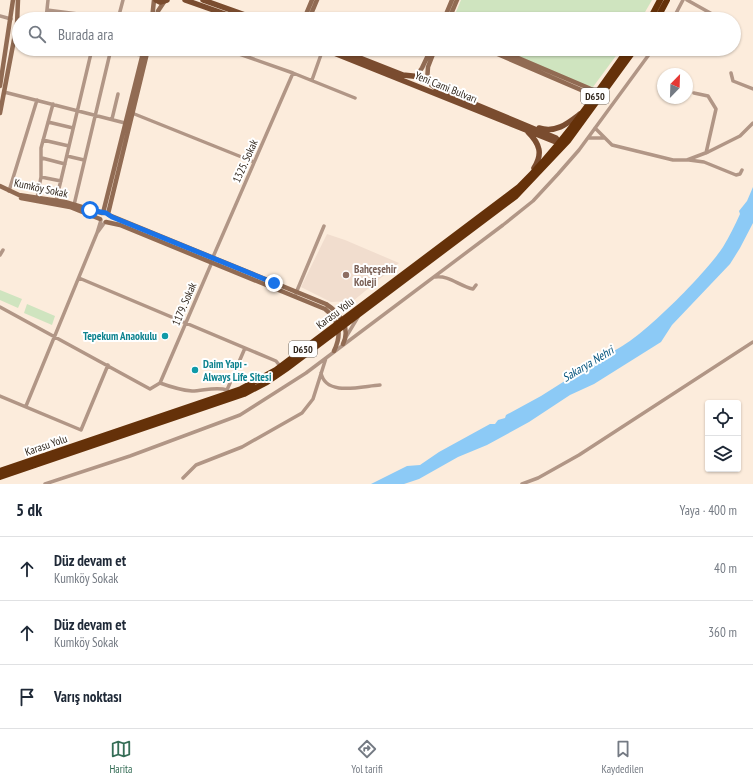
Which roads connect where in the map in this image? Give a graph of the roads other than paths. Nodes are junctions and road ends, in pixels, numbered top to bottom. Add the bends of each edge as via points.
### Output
1 (13, 0) edge
2 (18, 0) edge
3 (48, 0) edge
4 (123, 0) edge
5 (155, 0) edge
6 (166, 0) edge
7 (185, 0) edge
8 (204, 0) edge
9 (312, 0) edge
10 (318, 0) edge
11 (452, 0) edge
12 (457, 0) edge
13 (660, 0) edge
14 (667, 0) edge
15 (682, 0) edge
16 (687, 0) edge
17 (47, 10) joint
18 (18, 12) edge
19 (63, 12) edge
20 (120, 12) edge
21 (153, 12) edge
22 (158, 12) edge
23 (218, 12) edge
24 (237, 12) edge
25 (307, 12) edge
26 (312, 12) edge
27 (447, 12) edge
28 (452, 12) edge
29 (654, 12) edge
30 (661, 12) edge
31 (676, 12) edge
32 (708, 12) edge
33 (0, 16) edge
34 (11, 19) junction
35 (13, 56) edge
36 (91, 56) edge
37 (110, 56) edge
38 (142, 56) edge
39 (146, 56) edge
40 (245, 56) edge
41 (321, 56) edge
42 (341, 56) edge
43 (356, 56) edge
44 (428, 56) edge
45 (433, 56) edge
46 (503, 56) edge
47 (512, 56) edge
48 (623, 56) edge
49 (630, 56) edge
50 (647, 56) edge
51 (2, 62) edge
52 (293, 73) junction
53 (731, 73) dead end
54 (416, 76) junction
55 (312, 80) junction
56 (427, 81) junction
57 (0, 86) edge
58 (419, 87) junction
59 (753, 89) edge
60 (4, 92) junction
61 (694, 93) dead end
62 (118, 94) dead end
63 (596, 94) junction
64 (355, 98) dead end
65 (37, 100) junction
66 (53, 104) junction
67 (585, 110) junction
68 (77, 111) junction
69 (0, 112) edge
70 (132, 113) junction
71 (95, 115) junction
72 (112, 120) junction
73 (48, 122) junction
74 (125, 123) junction
75 (753, 123) edge
76 (73, 128) junction
77 (526, 128) junction
78 (595, 128) junction
79 (587, 138) junction
80 (604, 138) junction
81 (43, 140) junction
82 (560, 144) junction
83 (69, 146) junction
84 (706, 153) junction
85 (67, 156) junction
86 (42, 158) junction
87 (84, 160) junction
88 (687, 160) junction
89 (254, 162) junction
90 (65, 164) junction
91 (742, 170) dead end
92 (530, 176) junction
93 (41, 177) junction
94 (61, 181) junction
95 (0, 187) edge
96 (9, 191) junction
97 (37, 198) junction
98 (56, 201) junction
99 (74, 205) junction
100 (105, 214) junction
101 (103, 221) junction
102 (324, 226) dead end
103 (2, 250) dead end
104 (0, 255) edge
105 (212, 259) junction
106 (434, 277) junction
107 (78, 278) junction
108 (476, 285) dead end
109 (296, 294) junction
110 (0, 307) edge
111 (361, 314) junction
112 (185, 323) junction
113 (341, 325) junction
114 (55, 336) junction
115 (346, 338) junction
116 (753, 342) edge
117 (343, 344) junction
118 (245, 348) junction
119 (334, 351) junction
120 (326, 357) junction
121 (108, 365) junction
122 (280, 366) junction
123 (321, 372) junction
124 (160, 383) junction
125 (380, 385) dead end
126 (206, 390) junction
127 (229, 391) junction
128 (0, 396) edge
129 (210, 400) junction
130 (26, 406) junction
131 (0, 471) edge
132 (0, 478) edge
133 (183, 478) dead end
134 (45, 484) edge
135 (522, 484) edge

1 - 34 main road
2 - 18 main road
3 - 17 street
4 - 20 street
5 - 6 main road
5 - 21 main road
6 - 22 main road
7 - 23 main road
8 - 24 main road
9 - 25 main road
10 - 26 main road
11 - 27 main road
12 - 28 main road
13 - 29 highway
14 - 30 highway
15 - 31 street
16 - 32 street
17 - 19 street
33 - 34 street
34 - 51 main road
35 - 60 main road
36 - 68 street
37 - 71 street
38 - 74 main road
39 - 70 main road
40 - 52 street
41 - 55 street
42 - 58 main road, Yeni Cami Bulvarı
43 - 54 main road, Yeni Cami Bulvarı via 403,75
44 - 54 main road
45 - 56 main road via 428,67
46 - 63 main road
47 - 63 main road
48 - 63 highway, Karasu Yolu / D650
49 - 82 highway, Karasu Yolu / D650 via 568,141
50 - 78 street
51 - 57 main road
52 - 55 street
52 - 89 street, 1325. Sokak
53 - 59 street via 733,81
54 - 56 main road, Yeni Cami Bulvarı
54 - 58 main road via 413,80
55 - 64 street
56 - 58 main road via 426,85
56 - 77 main road, Yeni Cami Bulvarı via 436,88
58 - 77 main road, Yeni Cami Bulvarı
60 - 65 street
60 - 69 main road
61 - 84 street via 708,96 716,109
62 - 72 street
63 - 67 highway, Karasu Yolu / D650
65 - 66 street
65 - 96 street
66 - 68 street
66 - 73 street
67 - 77 main road via 568,124 553,129
67 - 82 highway, Karasu Yolu / D650
68 - 71 street
68 - 76 street
70 - 89 street
70 - 100 main road
71 - 72 street
71 - 87 street
72 - 74 street
73 - 76 street
73 - 81 street
74 - 100 main road
75 - 84 street via 740,136
76 - 83 street
77 - 82 main road, Yeni Cami Bulvarı
77 - 92 main road via 538,143 540,154
78 - 79 street
78 - 80 street
79 - 80 street
79 - 106 street via 533,201
80 - 88 street via 612,145 623,148 673,160
81 - 83 street
81 - 86 street
82 - 92 highway, Karasu Yolu / D650
82 - 111 highway via 516,196
83 - 85 street
84 - 88 street
85 - 87 street
85 - 90 street
86 - 90 street
86 - 93 street
87 - 99 street
88 - 91 street via 704,162 736,175
89 - 105 street, 1325. Sokak
90 - 94 street
92 - 113 highway, Karasu Yolu / D650
93 - 94 street
93 - 97 street
94 - 98 street
95 - 96 main road, Kumköy Sokak
95 - 101 main road, Kumköy Sokak via 27,200 70,208
96 - 97 main road, Kumköy Sokak
97 - 98 main road, Kumköy Sokak
98 - 99 main road, Kumköy Sokak
99 - 100 main road, Kumköy Sokak
100 - 101 main road
100 - 101 main road via 109,218
100 - 105 main road, Kumköy Sokak
101 - 105 main road, Kumköy Sokak
101 - 107 street
102 - 109 street
103 - 104 street
105 - 109 main road, Kumköy Sokak
105 - 112 street, 1179. Sokak
106 - 108 street via 443,276 462,287 473,289
106 - 117 street
107 - 112 street
107 - 114 street
109 - 113 main road, Kumköy Sokak via 332,308
110 - 114 street
111 - 113 highway
111 - 115 street
112 - 118 street
112 - 124 street, 1179. Sokak
113 - 115 main road
113 - 119 main road
113 - 122 highway, Karasu Yolu / D650
113 - 132 highway via 286,369 244,394
114 - 121 street
114 - 130 street
115 - 117 main road
116 - 135 street via 579,455
117 - 119 street
118 - 122 street via 276,361
118 - 127 street via 229,385
119 - 120 street
120 - 123 street
120 - 134 street via 300,377 240,415
121 - 124 street via 150,389
121 - 130 street via 80,430
122 - 127 highway, Karasu Yolu / D650 via 247,386
123 - 125 street via 328,385 336,388
123 - 133 street via 313,399 302,413 242,447 196,465
124 - 126 street via 178,389
126 - 127 street via 221,388
126 - 129 street
127 - 129 highway, Karasu Yolu / D650
128 - 130 street
129 - 131 highway, Karasu Yolu / D650

